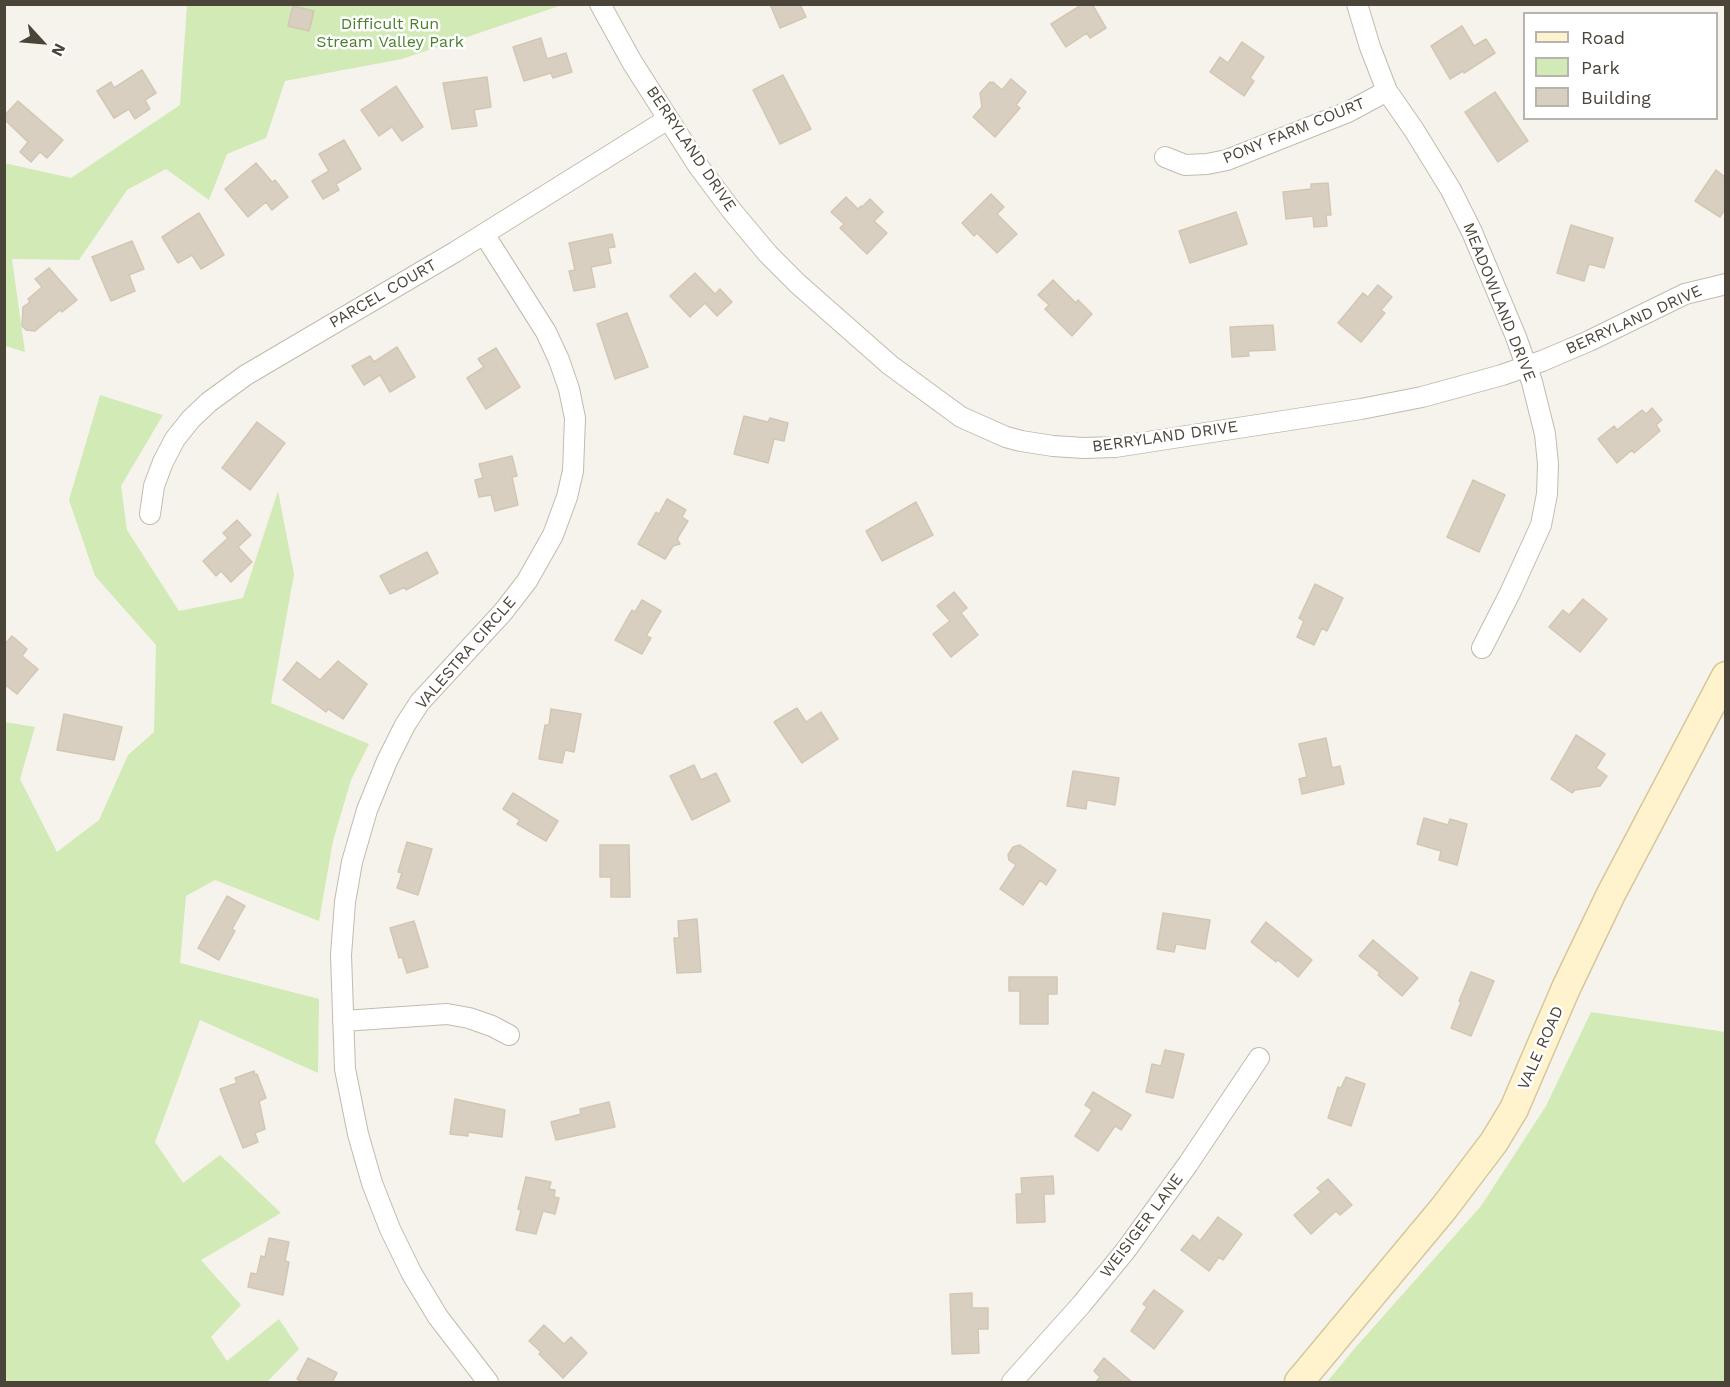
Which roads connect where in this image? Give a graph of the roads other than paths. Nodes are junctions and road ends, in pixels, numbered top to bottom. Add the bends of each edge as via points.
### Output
1 (600, 4) edge
2 (1357, 4) edge
3 (1387, 91) junction
4 (668, 118) junction
5 (1165, 157) dead end
6 (484, 234) junction
7 (1725, 284) edge
8 (1527, 367) junction
9 (150, 514) dead end
10 (1482, 648) dead end
11 (1725, 676) edge
12 (344, 1021) junction
13 (509, 1035) dead end
14 (1259, 1058) dead end
15 (489, 1383) edge
16 (1012, 1383) edge
17 (1299, 1383) edge

1 - 4 street, BERRYLAND DRIVE
2 - 3 street, MEADOWLAND DRIVE
3 - 5 street, PONY FARM COURT via 1348,112 1227,160 1185,165
3 - 8 street, MEADOWLAND DRIVE via 1467,221
4 - 6 street, PARCEL COURT
4 - 8 street, BERRYLAND DRIVE via 732,212 798,284 890,366 961,417 1006,437 1053,446 1115,447 1371,407
6 - 9 street, PARCEL COURT via 246,375 209,402 175,439 154,486
6 - 12 street, VALESTRA CIRCLE via 546,332 559,360 575,418 573,471 553,535 528,581 420,702 387,761 367,810 347,892 341,955
7 - 8 street, BERRYLAND DRIVE via 1685,294
8 - 10 street, MEADOWLAND DRIVE via 1545,434 1547,494 1536,538
11 - 17 main road, VALE ROAD via 1611,894 1514,1109 1444,1208
12 - 13 street via 447,1014 470,1018
12 - 15 street, VALESTRA CIRCLE via 345,1069 358,1134 390,1229 438,1317
14 - 16 street, WEISIGER LANE via 1126,1250

